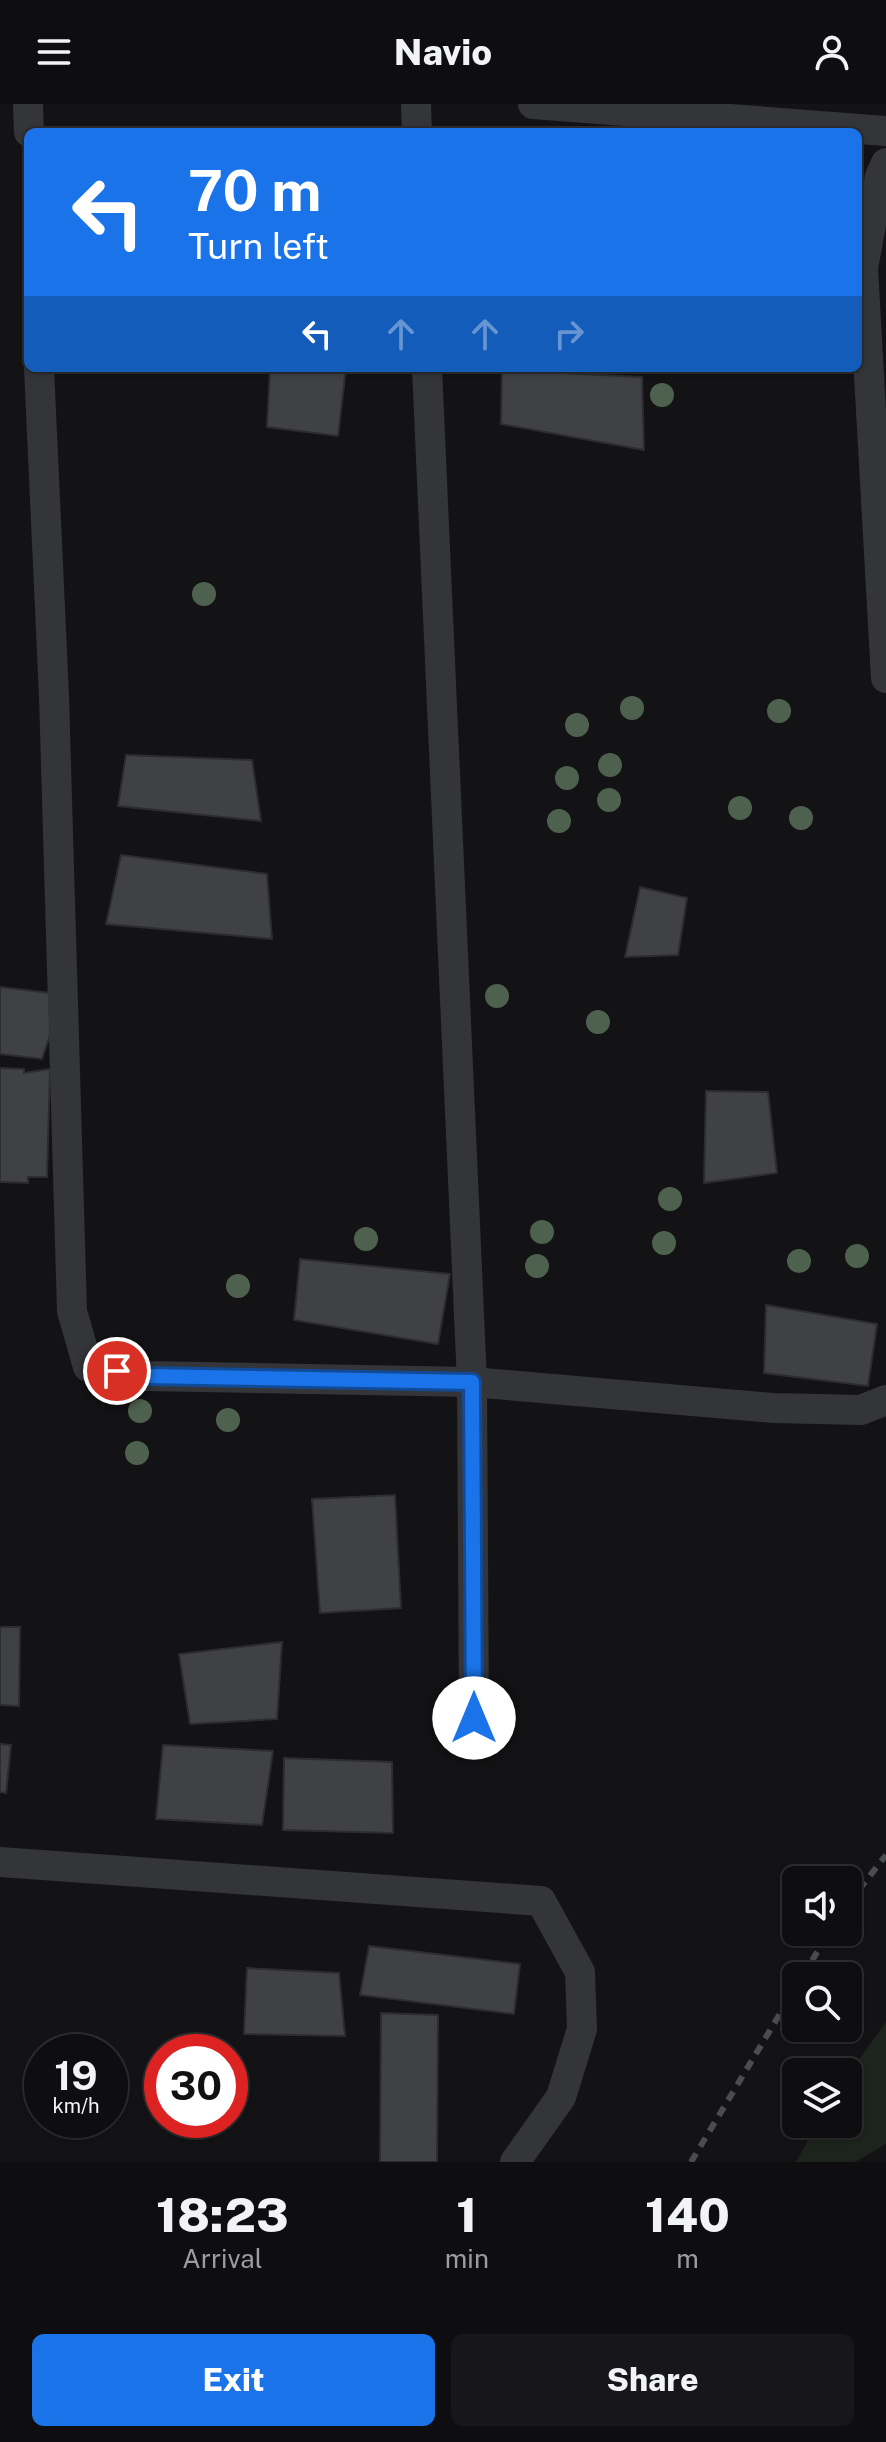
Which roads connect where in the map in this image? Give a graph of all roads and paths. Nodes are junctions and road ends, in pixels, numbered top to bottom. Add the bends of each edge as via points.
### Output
1 (28, 104) edge
2 (416, 104) edge
3 (533, 104) edge
4 (29, 128) edge
5 (417, 128) edge
6 (847, 128) edge
7 (862, 129) edge
8 (886, 131) edge
9 (886, 163) edge
10 (39, 372) edge
11 (427, 372) edge
12 (886, 678) edge
13 (472, 1382) junction
14 (886, 1400) edge
15 (474, 1718) dead end
16 (0, 1862) edge
17 (515, 2162) edge

1 - 4 street
2 - 5 street
3 - 6 street
7 - 8 street
9 - 12 street via 863,268
10 - 13 street via 72,1311 88,1367 146,1376
11 - 13 street
13 - 14 street via 773,1408 861,1410
13 - 15 street
16 - 17 street via 541,1901 580,1972 582,2029 561,2097

